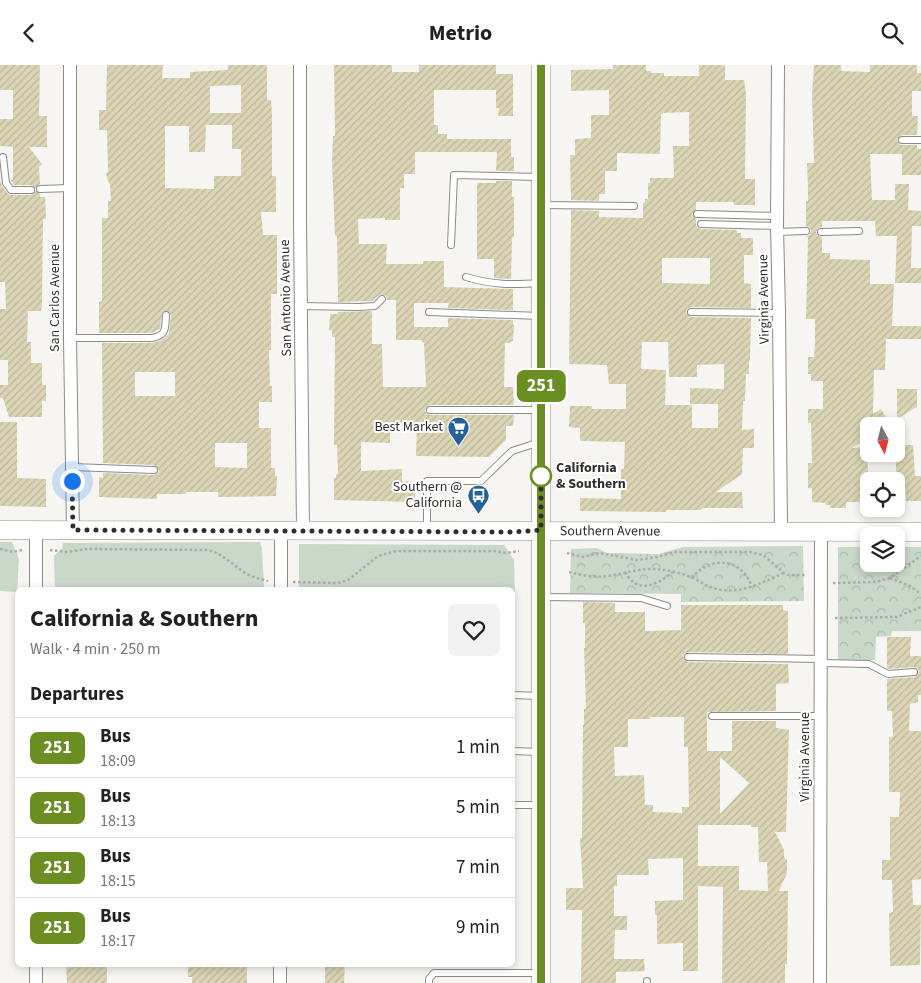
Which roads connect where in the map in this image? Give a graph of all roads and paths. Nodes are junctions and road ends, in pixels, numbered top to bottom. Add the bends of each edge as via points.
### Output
1 (70, 65) edge
2 (300, 65) edge
3 (541, 65) edge
4 (778, 65) edge
5 (902, 140) dead end
6 (921, 140) edge
7 (3, 157) dead end
8 (541, 177) junction
9 (70, 188) junction
10 (40, 189) dead end
11 (31, 190) dead end
12 (541, 205) junction
13 (634, 206) dead end
14 (697, 214) dead end
15 (701, 224) dead end
16 (777, 225) junction
17 (806, 231) dead end
18 (859, 231) dead end
19 (821, 232) dead end
20 (451, 245) dead end
21 (466, 277) dead end
22 (541, 283) junction
23 (382, 299) dead end
24 (300, 306) junction
25 (429, 312) dead end
26 (691, 313) dead end
27 (779, 313) junction
28 (166, 315) dead end
29 (541, 315) junction
30 (70, 338) junction
31 (430, 410) dead end
32 (541, 410) junction
33 (541, 442) junction
34 (72, 467) junction
35 (154, 470) dead end
36 (0, 530) edge
37 (36, 530) junction
38 (73, 530) junction
39 (541, 530) junction
40 (303, 531) junction
41 (281, 532) junction
42 (427, 532) junction
43 (781, 532) junction
44 (821, 532) junction
45 (921, 532) edge
46 (0, 549) edge
47 (23, 550) dead end
48 (52, 550) dead end
49 (518, 551) dead end
50 (567, 553) dead end
51 (921, 556) edge
52 (569, 572) dead end
53 (673, 572) junction
54 (625, 573) junction
55 (784, 573) junction
56 (810, 575) dead end
57 (692, 578) junction
58 (890, 578) junction
59 (270, 582) dead end
60 (292, 582) dead end
61 (832, 582) dead end
62 (36, 587) edge
63 (281, 587) edge
64 (752, 587) junction
65 (921, 594) edge
66 (541, 597) junction
67 (666, 606) dead end
68 (921, 607) edge
69 (835, 618) dead end
70 (688, 657) dead end
71 (821, 661) junction
72 (914, 672) dead end
73 (515, 695) edge
74 (541, 696) junction
75 (712, 716) dead end
76 (820, 716) junction
77 (515, 751) edge
78 (541, 752) junction
79 (515, 805) edge
80 (541, 805) junction
81 (36, 967) edge
82 (280, 967) edge
83 (541, 978) edge
84 (36, 983) edge
85 (280, 983) edge
86 (429, 983) edge
87 (820, 983) edge

1 - 9 street, San Carlos Avenue
2 - 24 street, San Antonio Avenue
3 - 8 street
4 - 16 street, Virginia Avenue
5 - 6 lane
7 - 11 lane via 6,183 11,190
8 - 12 street
8 - 20 lane via 454,175
9 - 10 lane
9 - 30 street, San Carlos Avenue
12 - 13 lane
12 - 22 street
14 - 16 lane
15 - 16 lane
16 - 17 lane
16 - 27 street, Virginia Avenue
18 - 19 lane
21 - 22 lane via 487,283
22 - 29 street
23 - 24 lane via 374,305 359,307
24 - 40 street, San Antonio Avenue
25 - 29 lane
26 - 27 lane
27 - 43 street, Virginia Avenue
28 - 30 lane via 165,331 160,337
29 - 32 street
30 - 34 street, San Carlos Avenue
31 - 32 lane
32 - 33 street
33 - 39 street
33 - 42 lane via 512,451 482,481 427,481
34 - 35 lane
34 - 38 street, San Carlos Avenue
36 - 37 street, Southern Avenue
37 - 38 street, Southern Avenue
37 - 62 street
38 - 41 street, Southern Avenue
39 - 42 street, Southern Avenue
39 - 43 street, Southern Avenue
39 - 66 street
40 - 41 street, Southern Avenue
40 - 42 street, Southern Avenue
41 - 63 street
43 - 44 street, Southern Avenue
44 - 45 street, Southern Avenue
44 - 71 street, Virginia Avenue
46 - 47 path
48 - 59 path via 208,550 228,559 251,576
49 - 60 path via 396,551 378,555 348,580 338,583
50 - 55 path via 578,557 599,553 637,560 674,552 750,552 763,555
51 - 58 path
52 - 54 path via 595,577
53 - 54 path via 643,569
53 - 54 path via 658,583 646,586 633,582
53 - 57 path
55 - 56 path
55 - 64 path
57 - 64 path via 722,590
57 - 64 path via 708,565 726,564 744,572
58 - 61 path via 876,582
58 - 65 path
66 - 67 lane via 641,598
66 - 74 street
68 - 69 path via 897,617
70 - 71 lane
71 - 72 lane via 869,664 888,674
71 - 76 street, Virginia Avenue
73 - 74 lane
74 - 78 street
75 - 76 lane
76 - 87 street, Virginia Avenue
77 - 78 lane
78 - 80 street
79 - 80 lane
80 - 83 street
81 - 84 street
82 - 85 street
83 - 86 lane via 434,973

